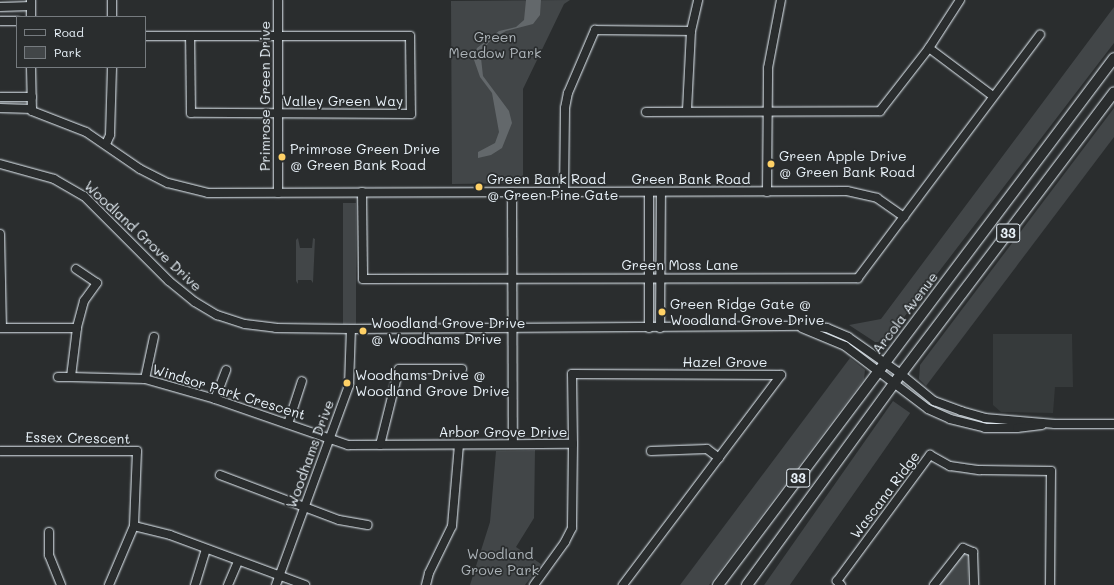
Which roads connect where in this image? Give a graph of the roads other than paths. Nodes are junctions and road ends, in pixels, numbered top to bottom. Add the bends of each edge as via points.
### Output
1 (112, 0) edge
2 (278, 0) edge
3 (698, 0) edge
4 (781, 0) edge
5 (960, 0) edge
6 (31, 3) edge
7 (0, 7) edge
8 (31, 16) edge
9 (112, 16) edge
10 (0, 21) edge
11 (16, 21) edge
12 (691, 31) junction
13 (1040, 35) dead end
14 (146, 36) edge
15 (190, 36) junction
16 (278, 36) junction
17 (929, 48) junction
18 (1114, 58) edge
19 (31, 68) edge
20 (112, 68) edge
21 (1114, 92) edge
22 (992, 96) junction
23 (0, 97) edge
24 (32, 97) junction
25 (0, 108) edge
26 (32, 109) junction
27 (687, 110) junction
28 (768, 111) junction
29 (646, 112) dead end
30 (278, 113) junction
31 (106, 144) junction
32 (0, 164) edge
33 (362, 192) junction
34 (512, 192) junction
35 (564, 192) junction
36 (766, 192) junction
37 (278, 193) junction
38 (649, 193) junction
39 (661, 193) junction
40 (904, 217) junction
41 (0, 234) edge
42 (76, 268) dead end
43 (649, 278) junction
44 (661, 278) junction
45 (513, 279) junction
46 (797, 326) junction
47 (1, 328) edge
48 (77, 328) junction
49 (513, 328) junction
50 (649, 328) junction
51 (660, 328) junction
52 (351, 329) junction
53 (154, 337) dead end
54 (885, 362) junction
55 (462, 369) dead end
56 (226, 370) dead end
57 (878, 371) junction
58 (901, 374) junction
59 (58, 377) dead end
60 (70, 377) junction
61 (145, 379) junction
62 (302, 381) dead end
63 (895, 382) junction
64 (215, 399) junction
65 (288, 424) junction
66 (1055, 424) junction
67 (1114, 424) edge
68 (330, 438) junction
69 (513, 444) junction
70 (573, 444) junction
71 (380, 445) junction
72 (459, 445) junction
73 (0, 451) edge
74 (651, 451) dead end
75 (719, 458) junction
76 (220, 476) dead end
77 (304, 508) junction
78 (134, 526) junction
79 (368, 526) dead end
80 (48, 532) dead end
81 (206, 550) junction
82 (238, 561) junction
83 (280, 575) junction
84 (61, 585) edge
85 (108, 585) edge
86 (196, 585) edge
87 (228, 585) edge
88 (276, 585) edge
89 (305, 585) edge
90 (426, 585) edge
91 (534, 585) edge
92 (623, 585) edge
93 (718, 585) edge
94 (746, 585) edge
95 (841, 585) edge
96 (934, 585) edge
97 (974, 585) edge
98 (1050, 585) edge

1 - 9 street
2 - 16 street, Primrose Green Drive
3 - 12 street
4 - 28 street via 768,68
5 - 17 street
6 - 7 street
6 - 8 street
10 - 11 street
12 - 27 street
12 - 35 street via 595,30 568,93 565,108
13 - 22 street, Green Moss Lane
14 - 15 street
15 - 16 street
15 - 30 street, Valley Green Way via 191,113
16 - 30 street, Primrose Green Drive
16 - 30 street, Valley Green Way via 410,36 411,114
17 - 22 street
17 - 28 street via 880,111
18 - 54 main road, Arcola Avenue / 33
19 - 24 street
20 - 31 street via 110,135
21 - 58 main road, 33
22 - 40 street, Green Moss Lane
23 - 24 street
24 - 26 street
25 - 26 street
26 - 31 street, Green Bank Road via 71,124
27 - 28 street
27 - 29 street
28 - 36 street
30 - 37 street, Primrose Green Drive
31 - 37 street, Green Bank Road via 140,169 184,189 208,193
32 - 52 street, Woodland Grove Drive via 54,179 84,196 169,281 195,302 217,315 245,324 276,328
33 - 34 street, Green Bank Road
33 - 37 street, Green Bank Road
33 - 45 street, Green Moss Lane via 363,279
34 - 35 street, Green Bank Road
34 - 45 street
35 - 38 street, Green Bank Road
36 - 39 street, Green Bank Road
36 - 40 street, Green Bank Road via 858,192 878,198
38 - 39 street, Green Bank Road
38 - 43 street
39 - 44 street
40 - 44 street, Green Moss Lane via 858,278
41 - 47 street
42 - 48 street via 97,283 84,301
43 - 44 street, Green Moss Lane
43 - 45 street, Green Moss Lane
43 - 50 street
44 - 51 street
45 - 49 street
46 - 51 street, Woodland Grove Drive
46 - 54 street, Woodland Grove Drive via 834,331 848,337
46 - 57 street, Woodland Grove Drive via 845,346
47 - 48 street
48 - 60 street
49 - 50 street, Woodland Grove Drive
49 - 52 street, Woodland Grove Drive
49 - 69 street
50 - 51 street, Woodland Grove Drive
52 - 68 street, Woodhams Drive via 349,385
53 - 61 street
54 - 57 main road, Arcola Avenue / 33
54 - 58 street, Woodland Grove Drive
55 - 71 street via 399,370
56 - 64 street
57 - 63 street, Woodland Grove Drive
57 - 93 main road, Arcola Avenue / 33
58 - 63 main road, 33
58 - 66 street, Woodland Grove Drive via 934,401 960,411 985,418
59 - 60 street, Windsor Park Crescent
60 - 61 street, Windsor Park Crescent
61 - 64 street, Windsor Park Crescent
62 - 65 street
63 - 66 street, Woodland Grove Drive via 928,409 950,419 985,428
63 - 94 main road, 33
64 - 65 street, Windsor Park Crescent
65 - 68 street, Windsor Park Crescent
66 - 67 street
68 - 71 street, Arbor Grove Drive via 348,445
68 - 77 street, Woodhams Drive
69 - 70 street, Arbor Grove Drive
69 - 72 street, Arbor Grove Drive
70 - 75 street, Hazel Grove via 572,374 782,375
70 - 91 street, Arbor Grove Drive via 572,528
71 - 72 street, Arbor Grove Drive
72 - 90 street via 452,526 429,572
73 - 78 street, Essex Crescent via 136,451
74 - 75 street via 707,449
75 - 92 street, Hazel Grove
76 - 77 street
77 - 79 street via 339,520
77 - 83 street, Woodhams Drive
78 - 81 street via 170,535
78 - 85 street, Essex Crescent
80 - 84 street via 49,555
81 - 82 street
81 - 86 street
82 - 83 street
82 - 87 street
83 - 88 street, Woodhams Drive
83 - 89 street
95 - 98 street, Wascana Ridge via 837,581 930,456 950,466 980,470 1051,471
96 - 97 street via 963,548 973,552

